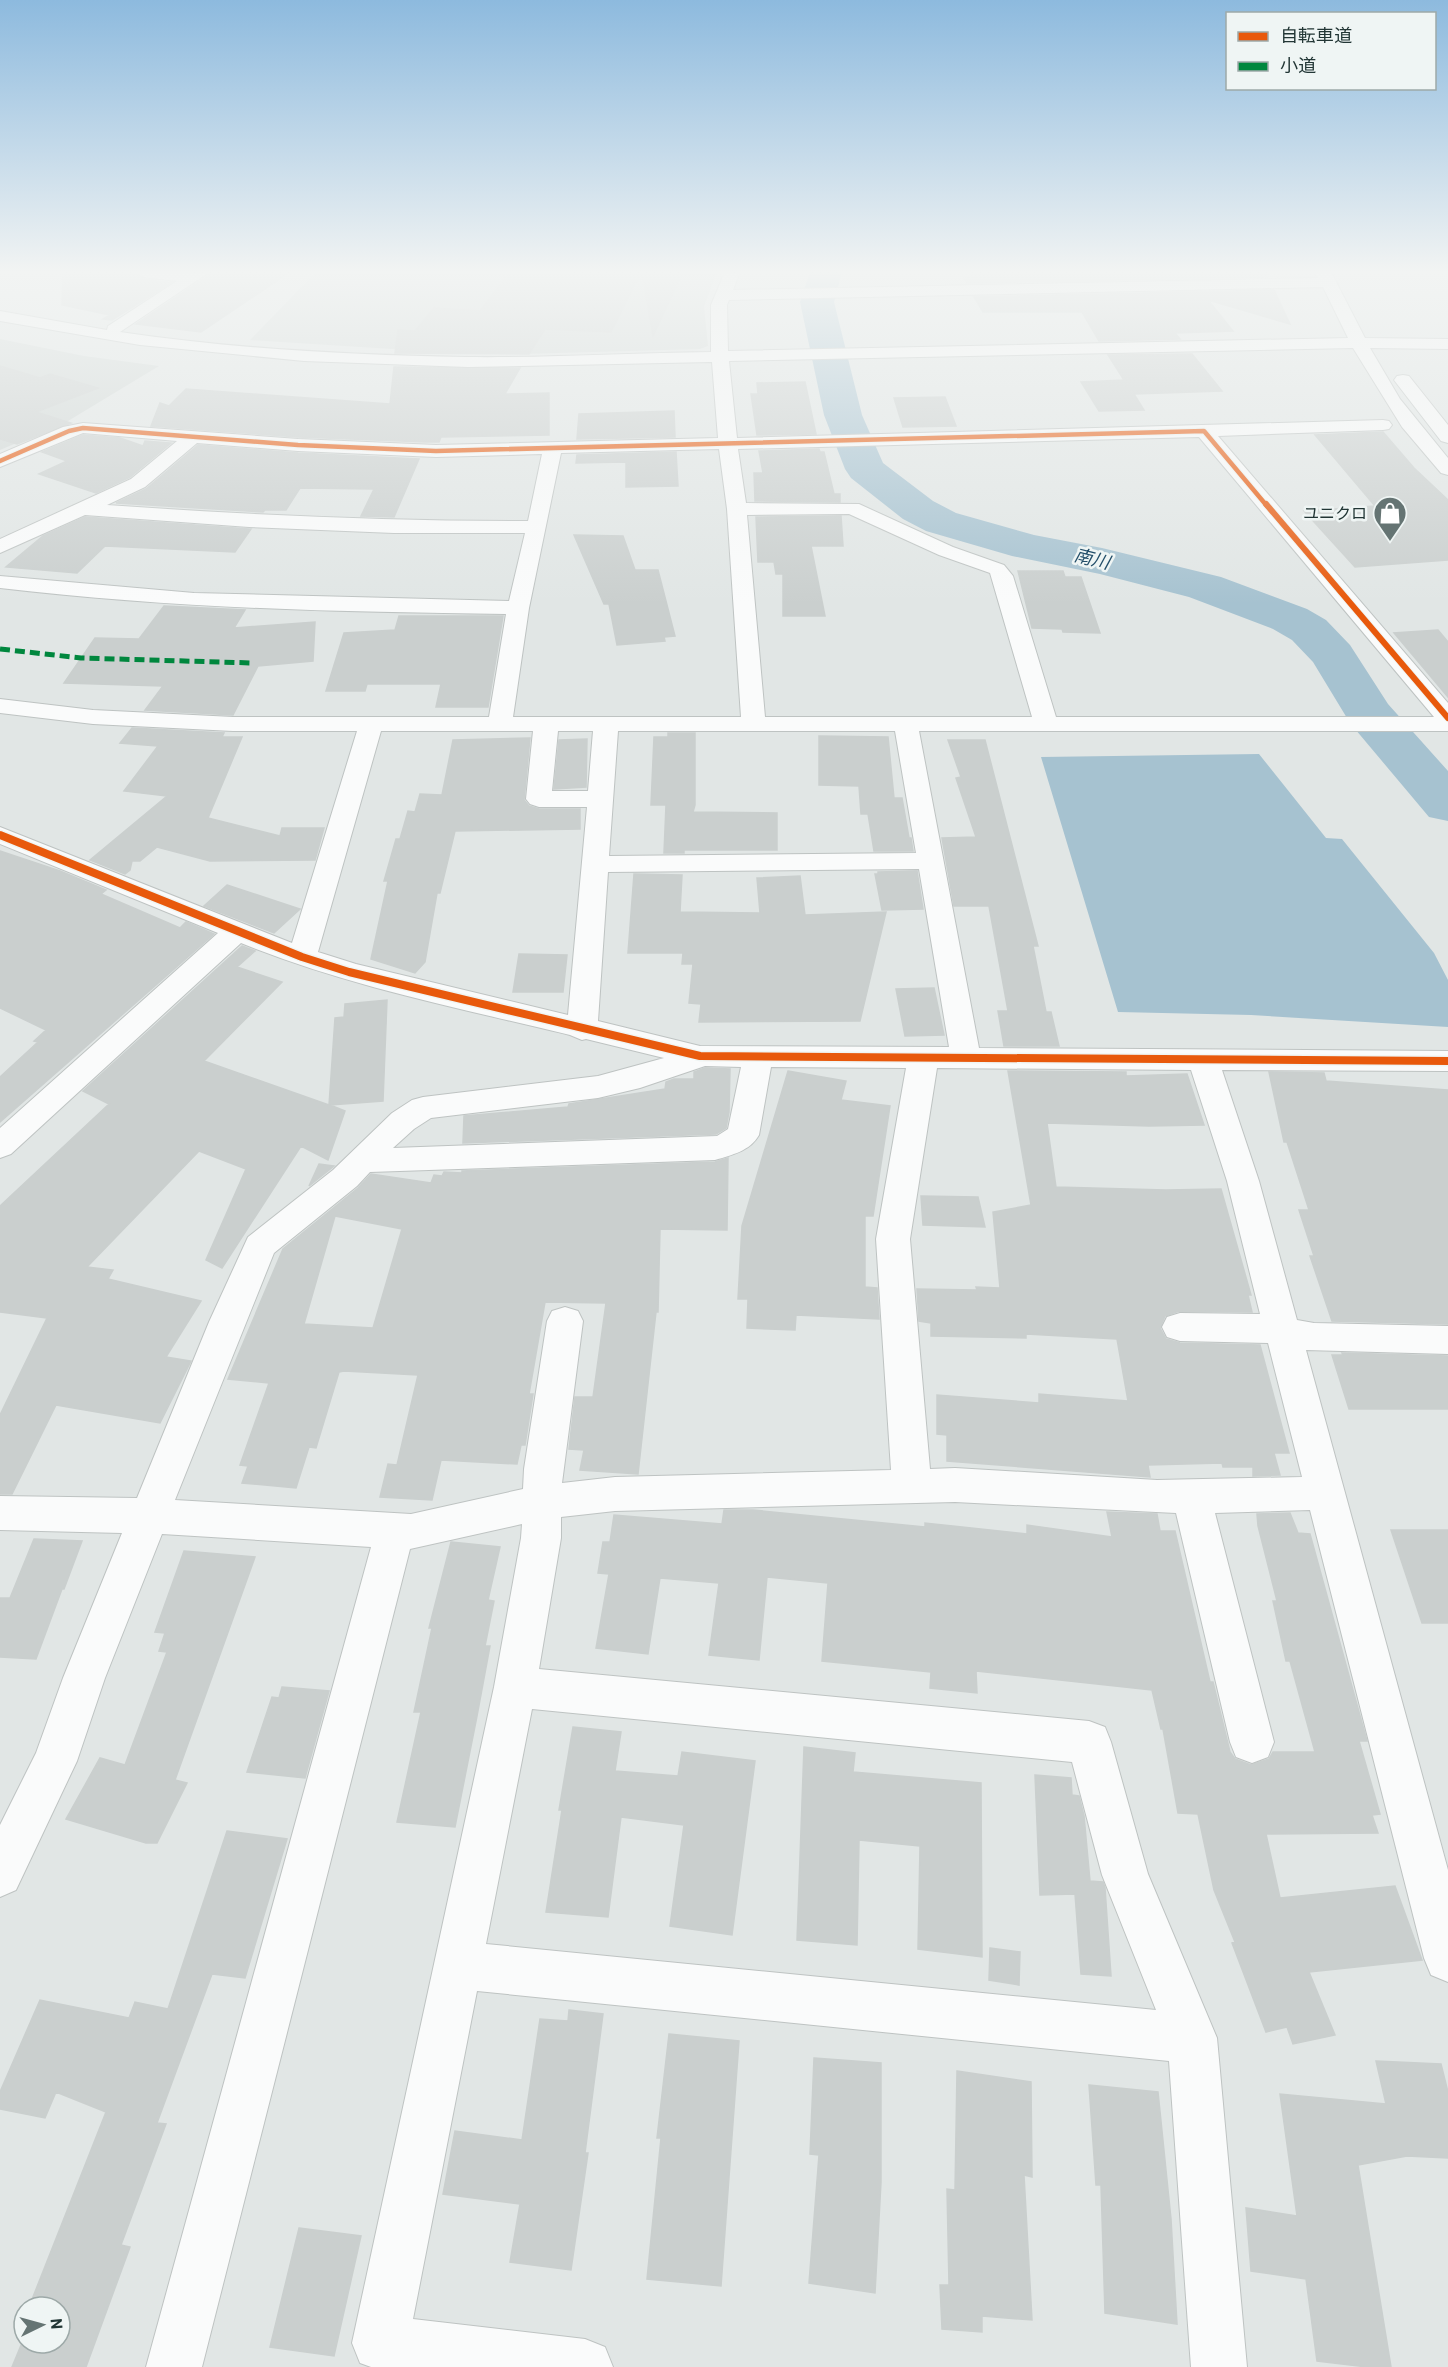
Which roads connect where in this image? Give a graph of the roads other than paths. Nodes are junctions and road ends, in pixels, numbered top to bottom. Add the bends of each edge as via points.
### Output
1 (723, 382) edge
2 (1382, 382) edge
3 (1404, 382) edge
4 (1383, 425) dead end
5 (1204, 431) junction
6 (1448, 437) edge
7 (191, 438) junction
8 (728, 445) junction
9 (552, 449) junction
10 (0, 461) edge
11 (1448, 469) edge
12 (84, 508) junction
13 (737, 508) junction
14 (537, 527) junction
15 (0, 547) edge
16 (0, 582) edge
17 (518, 608) junction
18 (4, 712) edge
19 (1445, 722) edge
20 (371, 724) junction
21 (906, 724) junction
22 (500, 725) junction
23 (546, 725) junction
24 (606, 725) junction
25 (754, 725) junction
26 (1046, 725) junction
27 (601, 799) junction
28 (0, 835) edge
29 (930, 861) junction
30 (596, 864) junction
31 (238, 930) junction
32 (302, 957) junction
33 (582, 1030) junction
34 (700, 1056) junction
35 (758, 1056) junction
36 (923, 1058) junction
37 (1203, 1058) junction
38 (966, 1059) junction
39 (1448, 1061) edge
40 (0, 1146) edge
41 (363, 1161) junction
42 (565, 1321) dead end
43 (1180, 1327) dead end
44 (1282, 1330) junction
45 (1448, 1340) edge
46 (912, 1485) junction
47 (1325, 1493) junction
48 (1192, 1498) junction
49 (543, 1502) junction
50 (0, 1513) edge
51 (150, 1516) junction
52 (395, 1531) junction
53 (515, 1688) junction
54 (1252, 1742) dead end
55 (0, 1874) edge
56 (1448, 1958) edge
57 (457, 1965) junction
58 (1192, 2038) junction
59 (506, 2362) edge
60 (174, 2367) edge
61 (585, 2367) edge
62 (1219, 2367) edge

1 - 8 street
2 - 11 street via 1420,441
3 - 6 street
4 - 5 street
5 - 8 street
5 - 19 street
7 - 9 street via 436,451
7 - 10 street via 83,428
7 - 12 street via 145,479
8 - 9 street
8 - 13 street
9 - 14 street
12 - 14 street via 249,522
12 - 15 street
13 - 25 street
13 - 26 street via 852,508 946,551 997,569
14 - 17 street
16 - 17 street via 105,594 214,600
17 - 22 street
18 - 20 street via 168,722
19 - 26 street
20 - 22 street
20 - 32 street
21 - 25 street
21 - 26 street
21 - 29 street
22 - 23 street
23 - 24 street
23 - 27 street via 539,799
24 - 25 street
24 - 27 street
27 - 30 street
28 - 31 street
29 - 30 street
29 - 38 street
30 - 33 street
31 - 32 street
31 - 40 street
32 - 33 street via 376,980
33 - 34 street
34 - 35 street
34 - 41 street via 598,1087 423,1108
35 - 36 street
35 - 41 street via 743,1135 727,1145
36 - 38 street
36 - 46 street via 893,1239
37 - 38 street
37 - 39 street
37 - 44 street via 1244,1181
41 - 51 street via 260,1246
42 - 49 street via 543,1469
43 - 44 street
44 - 45 street via 1314,1337
44 - 47 street
46 - 48 street
46 - 49 street via 615,1494
47 - 48 street
47 - 56 street
48 - 54 street
49 - 52 street via 411,1532
49 - 53 street via 542,1538
50 - 51 street
51 - 52 street
51 - 55 street via 55,1761
52 - 60 street
53 - 57 street
53 - 58 street via 1089,1742 1125,1875
57 - 58 street
57 - 59 street via 380,2343
58 - 62 street
59 - 61 street

